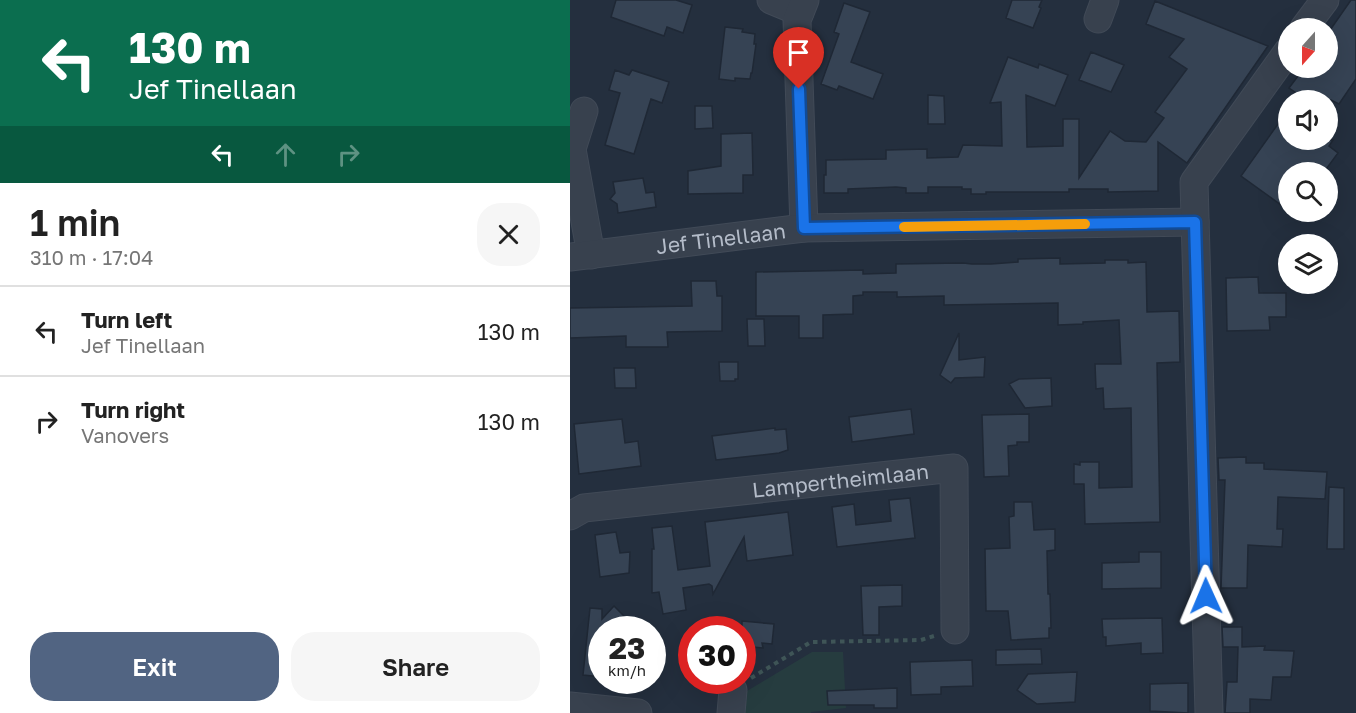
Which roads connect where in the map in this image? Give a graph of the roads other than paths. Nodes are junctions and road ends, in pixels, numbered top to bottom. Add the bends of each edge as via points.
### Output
1 (771, 0) edge
2 (1325, 0) edge
3 (803, 6) edge
4 (1312, 18) edge
5 (1278, 65) edge
6 (584, 111) dead end
7 (1195, 222) junction
8 (804, 228) junction
9 (580, 256) edge
10 (570, 516) edge
11 (954, 630) road end
12 (570, 706) edge
13 (638, 713) edge
14 (1209, 713) edge

1 - 3 street
2 - 4 street
3 - 8 street via 797,20
5 - 7 street via 1194,182
6 - 9 street via 572,149
7 - 8 street, Jef Tinellaan
7 - 14 street
8 - 9 street, Jef Tinellaan
10 - 11 street, Lampertheimlaan via 584,508 954,468
12 - 13 street

